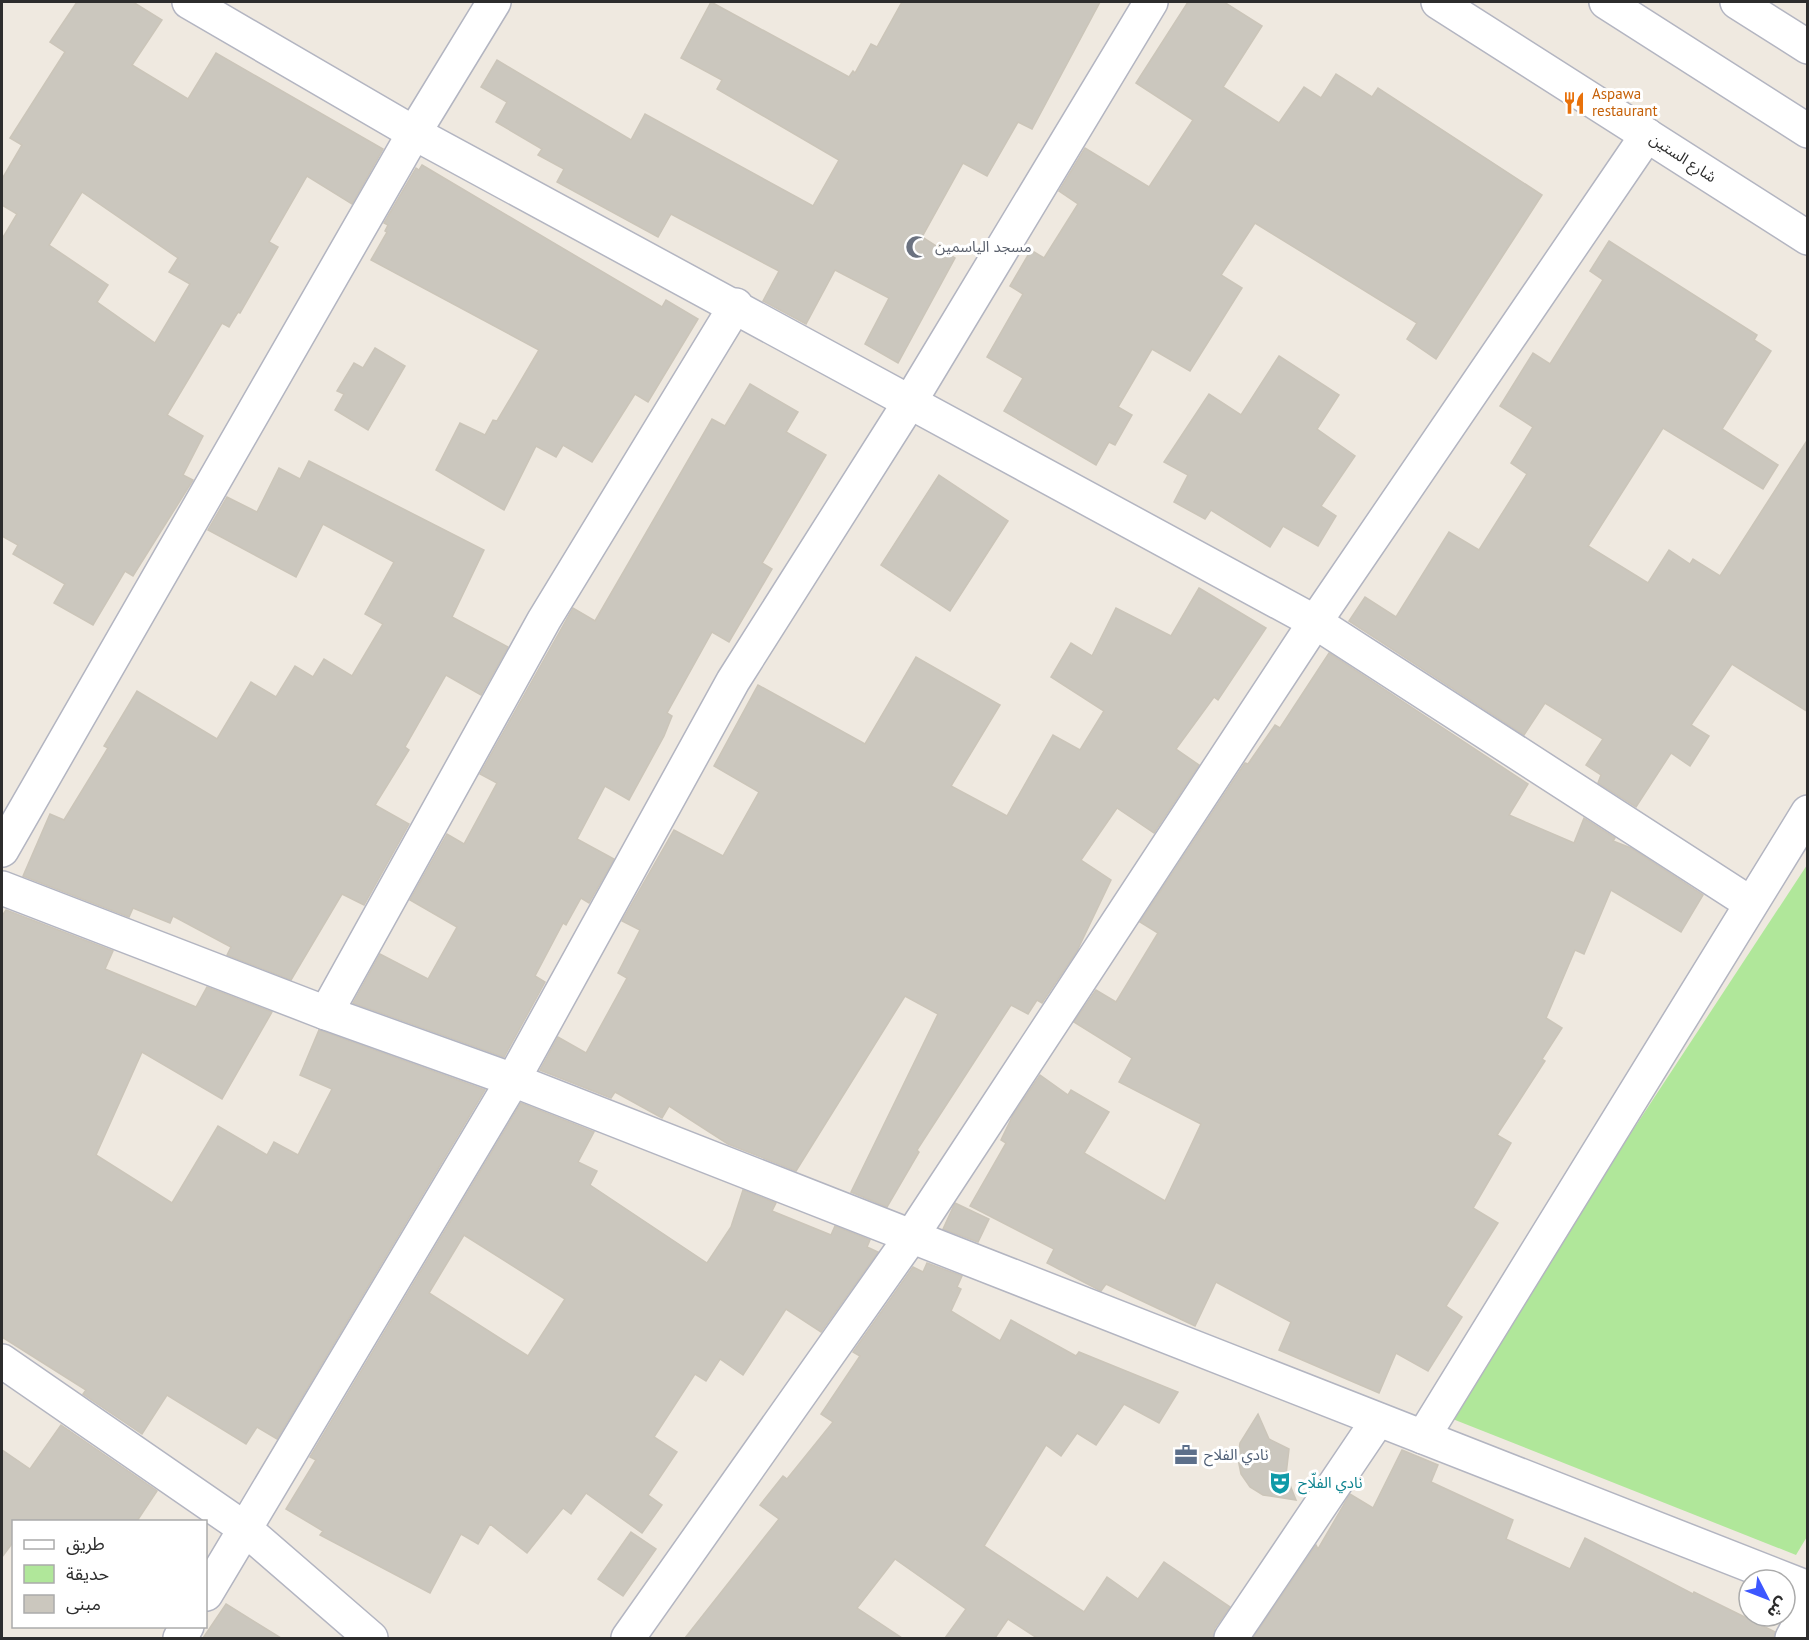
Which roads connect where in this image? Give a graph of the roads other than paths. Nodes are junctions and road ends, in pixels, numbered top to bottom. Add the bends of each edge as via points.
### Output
1 (189, 2) edge
2 (494, 2) edge
3 (1151, 2) edge
4 (1438, 2) edge
5 (1606, 2) edge
6 (1737, 2) edge
7 (1808, 47) edge
8 (1808, 131) edge
9 (414, 133) junction
10 (1647, 135) junction
11 (1808, 238) edge
12 (736, 305) junction
13 (911, 400) junction
14 (1315, 622) junction
15 (1808, 812) edge
16 (2, 850) edge
17 (2, 888) edge
18 (1750, 903) junction
19 (326, 1014) junction
20 (513, 1080) junction
21 (911, 1237) junction
22 (2, 1361) edge
23 (1378, 1420) junction
24 (1424, 1437) junction
25 (244, 1528) junction
26 (1808, 1588) edge
27 (207, 1592) edge
28 (1808, 1608) edge
29 (371, 1638) edge
30 (628, 1638) edge
31 (1230, 1638) edge
32 (1792, 1638) edge

1 - 9 street
2 - 9 street
3 - 13 street
4 - 10 street, شارع الستين
5 - 8 street
6 - 7 street
9 - 12 street
9 - 16 street
10 - 11 street, شارع الستين
10 - 14 street
12 - 13 street
12 - 19 street via 544,620
13 - 14 street
13 - 20 street via 733,681
14 - 18 street
14 - 21 street
15 - 18 street
17 - 19 street
18 - 24 street
19 - 20 street
20 - 21 street
20 - 25 street
21 - 23 street
21 - 30 street
22 - 25 street
23 - 24 street
23 - 31 street
24 - 26 street
25 - 27 street
25 - 29 street
28 - 32 street

